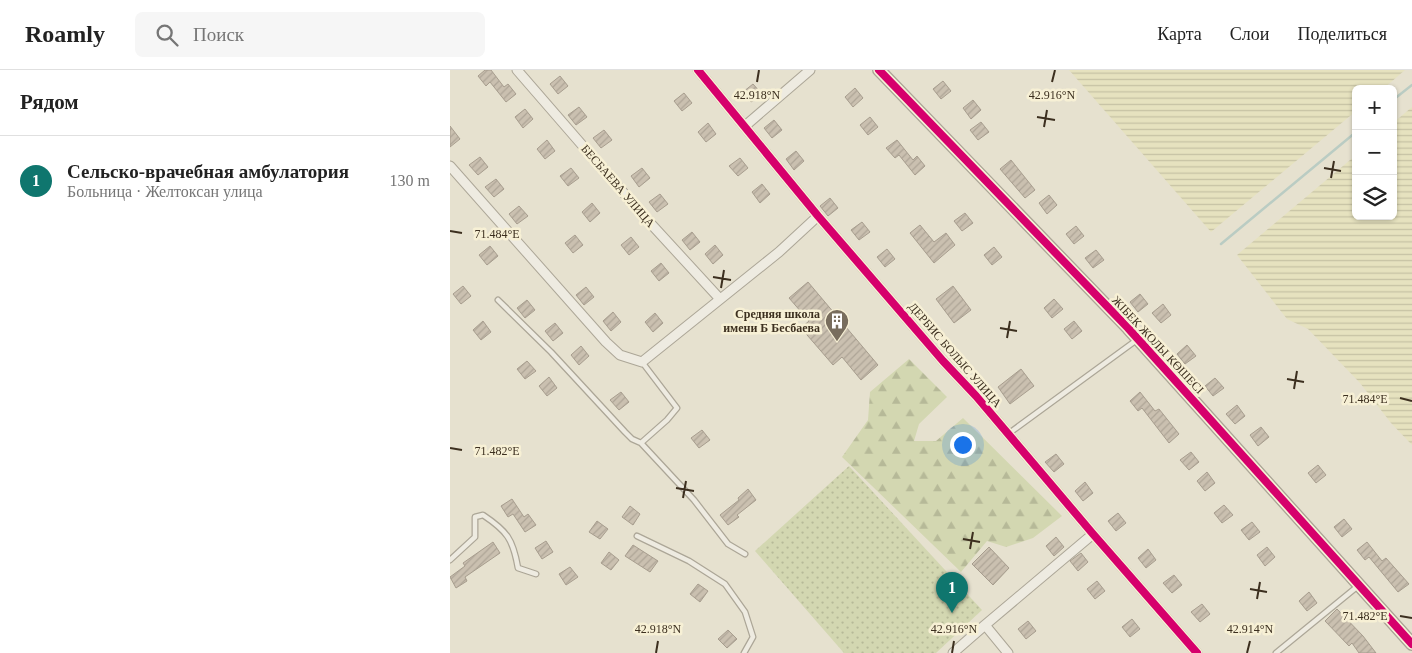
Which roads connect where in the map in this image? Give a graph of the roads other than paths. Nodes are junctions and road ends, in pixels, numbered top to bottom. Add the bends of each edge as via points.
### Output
1 (517, 70) edge
2 (698, 70) edge
3 (810, 70) edge
4 (879, 70) edge
5 (745, 126) junction
6 (450, 166) edge
7 (818, 216) junction
8 (720, 299) junction
9 (498, 300) dead end
10 (1138, 339) junction
11 (642, 362) junction
12 (1008, 434) junction
13 (641, 443) junction
14 (1093, 534) junction
15 (637, 536) dead end
16 (745, 554) dead end
17 (450, 560) edge
18 (536, 574) dead end
19 (1358, 585) junction
20 (985, 624) junction
21 (1412, 644) edge
22 (744, 653) edge
23 (953, 653) edge
24 (1008, 653) edge
25 (1197, 653) edge
26 (1276, 653) edge

1 - 8 street, БЕСБАЕВА УЛИЦА
2 - 5 street, ДЕРБИС БОЛЫС УЛИЦА
3 - 5 street
4 - 10 street, ЖІБЕК ЖОЛЫ КӨШЕСІ
5 - 7 street, ДЕРБИС БОЛЫС УЛИЦА
6 - 11 street via 606,342 620,355
7 - 8 street
7 - 12 street, ДЕРБИС БОЛЫС УЛИЦА
8 - 11 street
9 - 13 lane via 625,432
10 - 12 lane
10 - 19 street, ЖІБЕК ЖОЛЫ КӨШЕСІ
11 - 13 lane via 677,408
12 - 14 street, ДЕРБИС БОЛЫС УЛИЦА
13 - 16 lane via 694,500 728,544
14 - 20 street
14 - 25 street, ДЕРБИС БОЛЫС УЛИЦА
15 - 22 lane via 689,561 726,584 745,612 753,637
17 - 18 lane via 475,537 475,516 483,515 509,537 518,568
19 - 21 street, ЖІБЕК ЖОЛЫ КӨШЕСІ
19 - 26 lane
20 - 23 street
20 - 24 street

